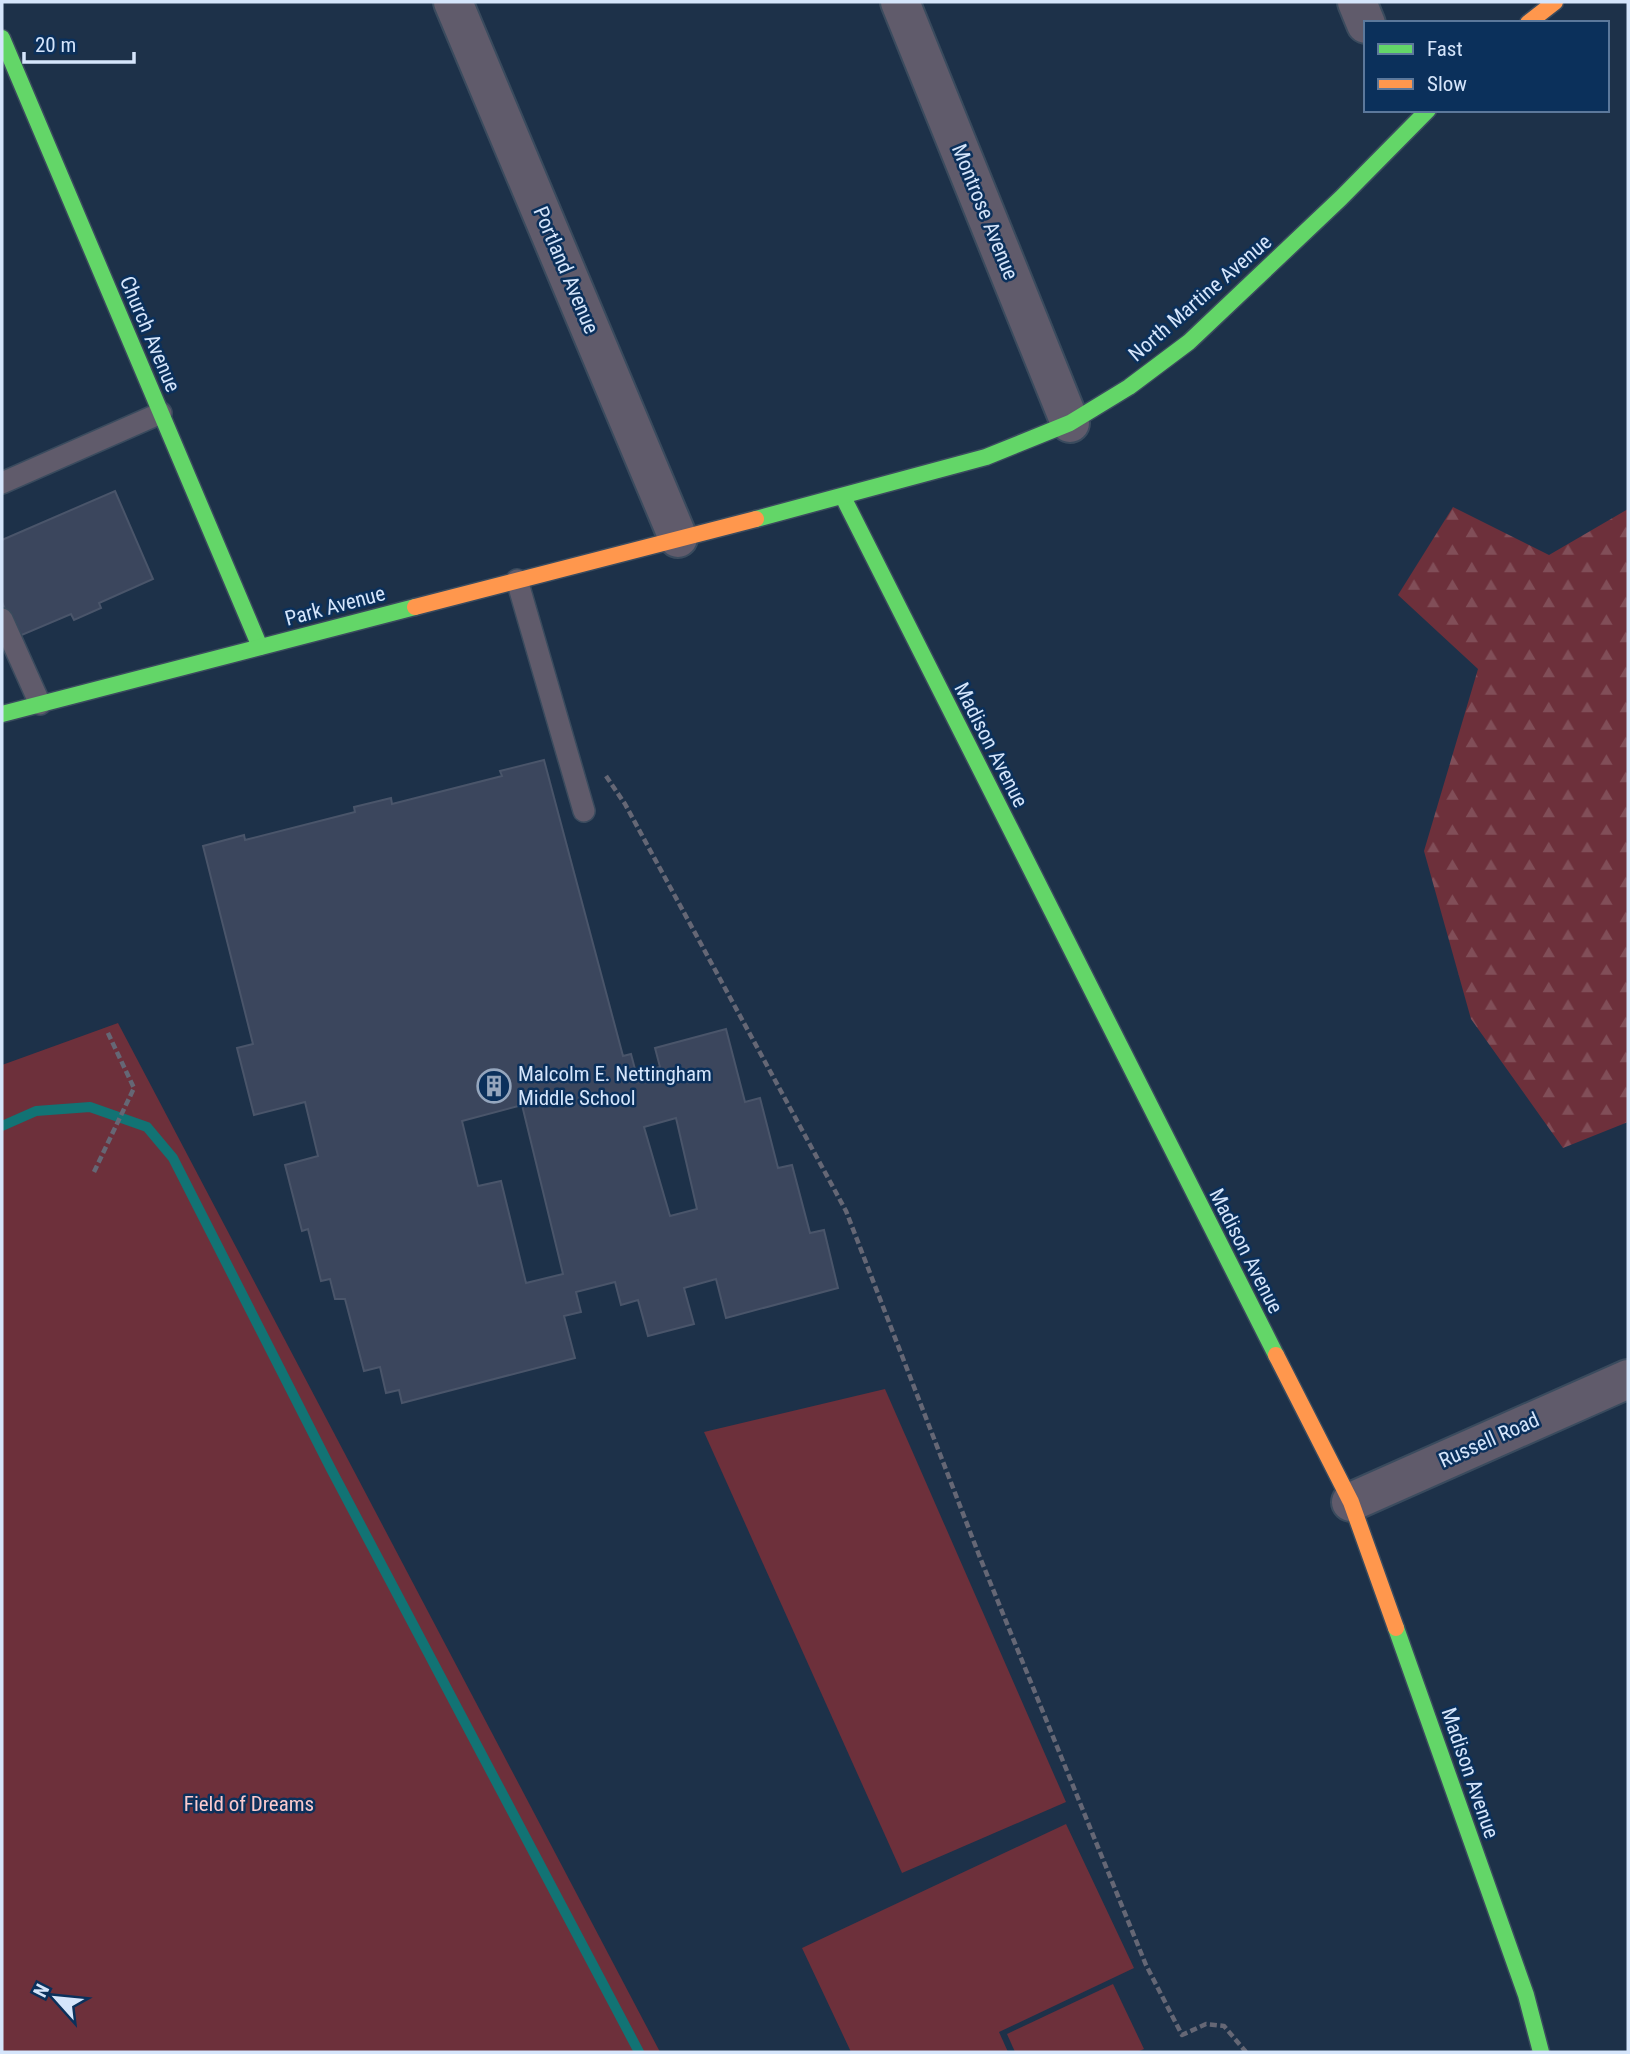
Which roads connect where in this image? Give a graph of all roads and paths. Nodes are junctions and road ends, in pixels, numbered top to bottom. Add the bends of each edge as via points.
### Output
1 (453, 2) edge
2 (900, 2) edge
3 (1357, 2) edge
4 (1555, 2) edge
5 (1365, 21) edge
6 (1531, 21) edge
7 (2, 38) edge
8 (1412, 116) edge
9 (161, 413) junction
10 (1070, 423) junction
11 (2, 483) edge
12 (843, 497) junction
13 (678, 538) junction
14 (517, 580) junction
15 (2, 619) edge
16 (260, 647) junction
17 (40, 704) junction
18 (2, 714) edge
19 (603, 771) dead end
20 (584, 811) dead end
21 (107, 1031) dead end
22 (94, 1172) dead end
23 (1628, 1379) edge
24 (1351, 1502) junction
25 (1246, 2052) edge
26 (1541, 2052) edge

1 - 13 street, Portland Avenue
2 - 10 street, Montrose Avenue
3 - 5 street
4 - 6 street
7 - 9 street, Church Avenue
8 - 10 street, North Martine Avenue via 1322,216 1189,342
9 - 11 lane
9 - 16 street, Church Avenue
10 - 12 street, North Martine Avenue via 986,457
12 - 13 street, North Martine Avenue
12 - 24 street, Madison Avenue
13 - 14 street, Park Avenue
14 - 16 street, Park Avenue
14 - 20 lane
15 - 17 lane
16 - 17 street, Park Avenue
17 - 18 street, Park Avenue
19 - 25 path via 846,1211 979,1555 1146,1965 1182,2035 1206,2024 1224,2026
21 - 22 path via 134,1088
23 - 24 street, Russell Road
24 - 26 street, Madison Avenue via 1526,1995

